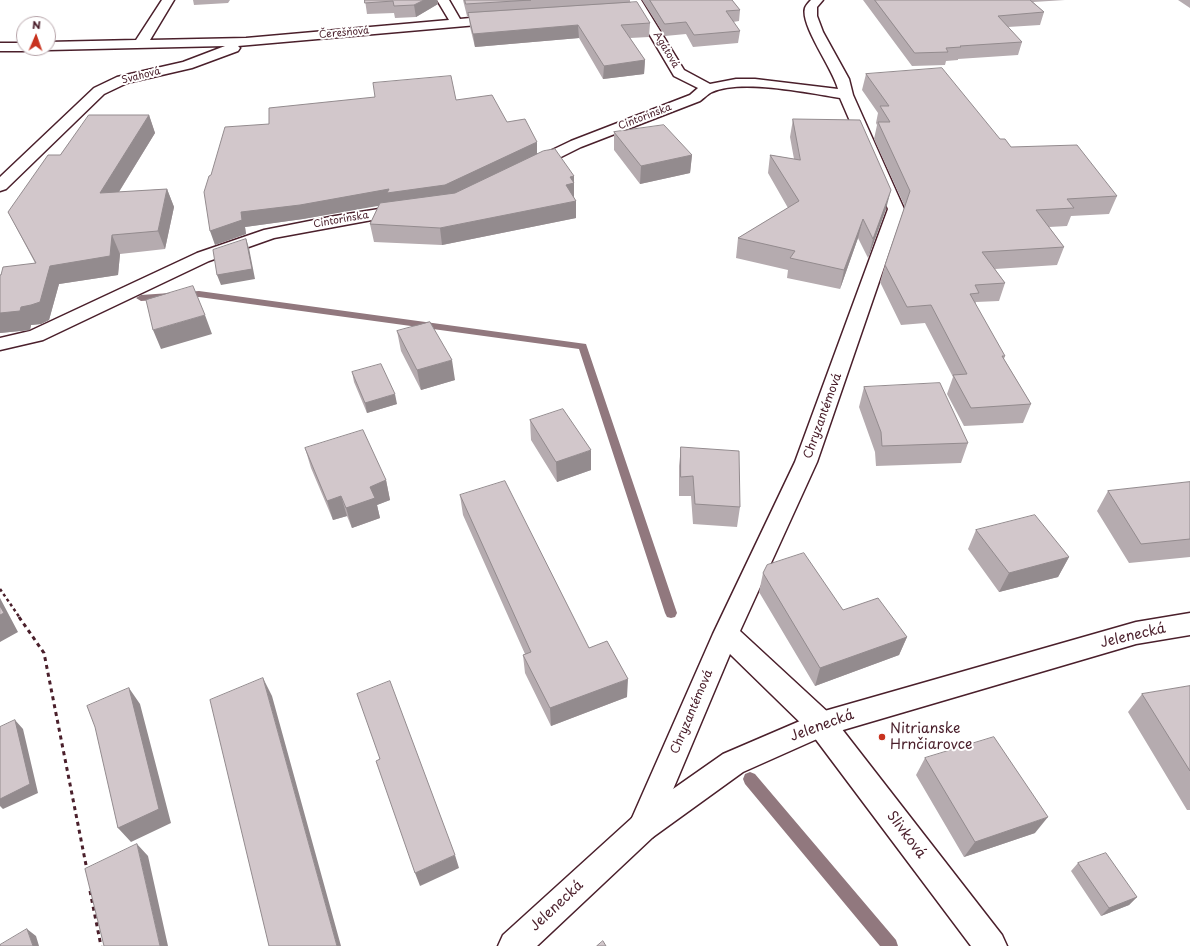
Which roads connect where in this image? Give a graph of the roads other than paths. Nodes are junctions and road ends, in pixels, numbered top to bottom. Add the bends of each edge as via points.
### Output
1 (168, 0) edge
2 (444, 0) edge
3 (817, 0) edge
4 (638, 5) edge
5 (625, 10) edge
6 (510, 19) edge
7 (456, 22) junction
8 (246, 42) junction
9 (56, 46) edge
10 (140, 46) junction
11 (0, 47) edge
12 (16, 47) edge
13 (708, 88) junction
14 (846, 94) junction
15 (520, 171) edge
16 (0, 186) edge
17 (423, 208) edge
18 (0, 344) edge
19 (1190, 624) edge
20 (726, 634) junction
21 (821, 724) junction
22 (643, 827) junction
23 (514, 946) edge
24 (991, 946) edge

1 - 10 street
2 - 7 street
3 - 14 street, Chryzantémová via 811,7 811,16 842,79
4 - 5 street
4 - 13 street, Agátová via 680,73
6 - 7 street, Čerešňová
7 - 8 street, Čerešňová
8 - 10 street, Čerešňová
8 - 16 street, Svahová via 187,65 122,80 99,90
9 - 10 street, Čerešňová
11 - 12 street
13 - 14 street, Cintorínska via 758,84
13 - 15 street, Cintorínska via 695,98 576,144
14 - 20 street, Chryzantémová via 896,209 806,462
17 - 18 street, Cintorínska via 270,234 203,257 36,336
19 - 21 street, Jelenecká via 1136,633
20 - 21 street, Slivková
20 - 22 street, Chryzantémová
21 - 22 street, Jelenecká via 733,763
21 - 24 street, Slivková
22 - 23 street, Jelenecká

